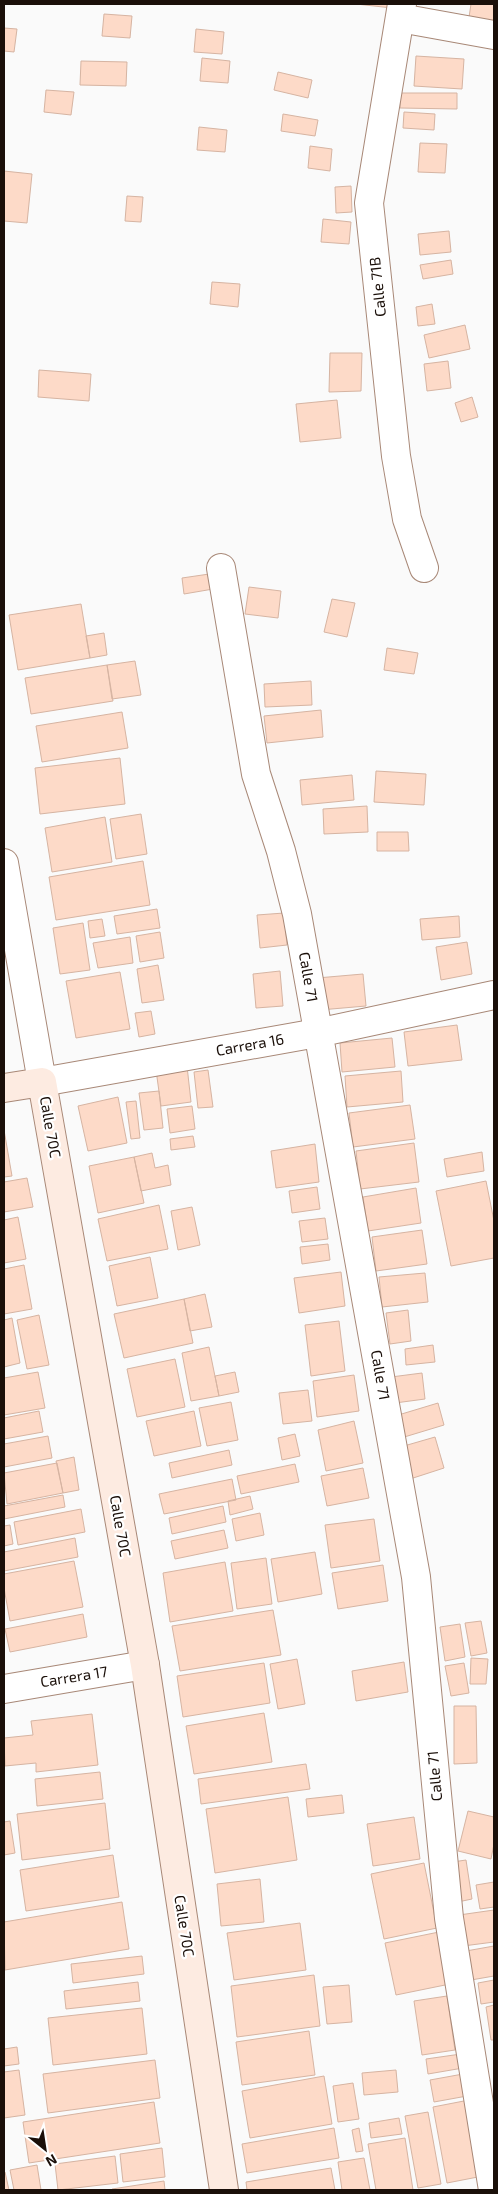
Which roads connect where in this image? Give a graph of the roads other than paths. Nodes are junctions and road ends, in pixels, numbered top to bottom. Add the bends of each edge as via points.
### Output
1 (401, 11) edge
2 (494, 35) edge
3 (221, 568) dead end
4 (424, 568) dead end
5 (4, 863) edge
6 (494, 995) edge
7 (317, 1033) junction
8 (42, 1082) junction
9 (4, 1088) edge
10 (145, 1665) junction
11 (4, 1689) edge
12 (224, 2190) edge
13 (494, 2190) edge

1 - 2 street
1 - 4 street, Calle 71B via 369,203 396,456 407,519
3 - 7 street, Calle 71 via 256,774 297,914
5 - 8 street, Calle 70C
6 - 7 street, Carrera 16
7 - 8 street, Carrera 16
7 - 13 street, Calle 71 via 416,1577 449,1918
8 - 9 street, Carrera 16
8 - 10 street, Calle 70C
10 - 11 street, Carrera 17
10 - 12 street, Calle 70C

